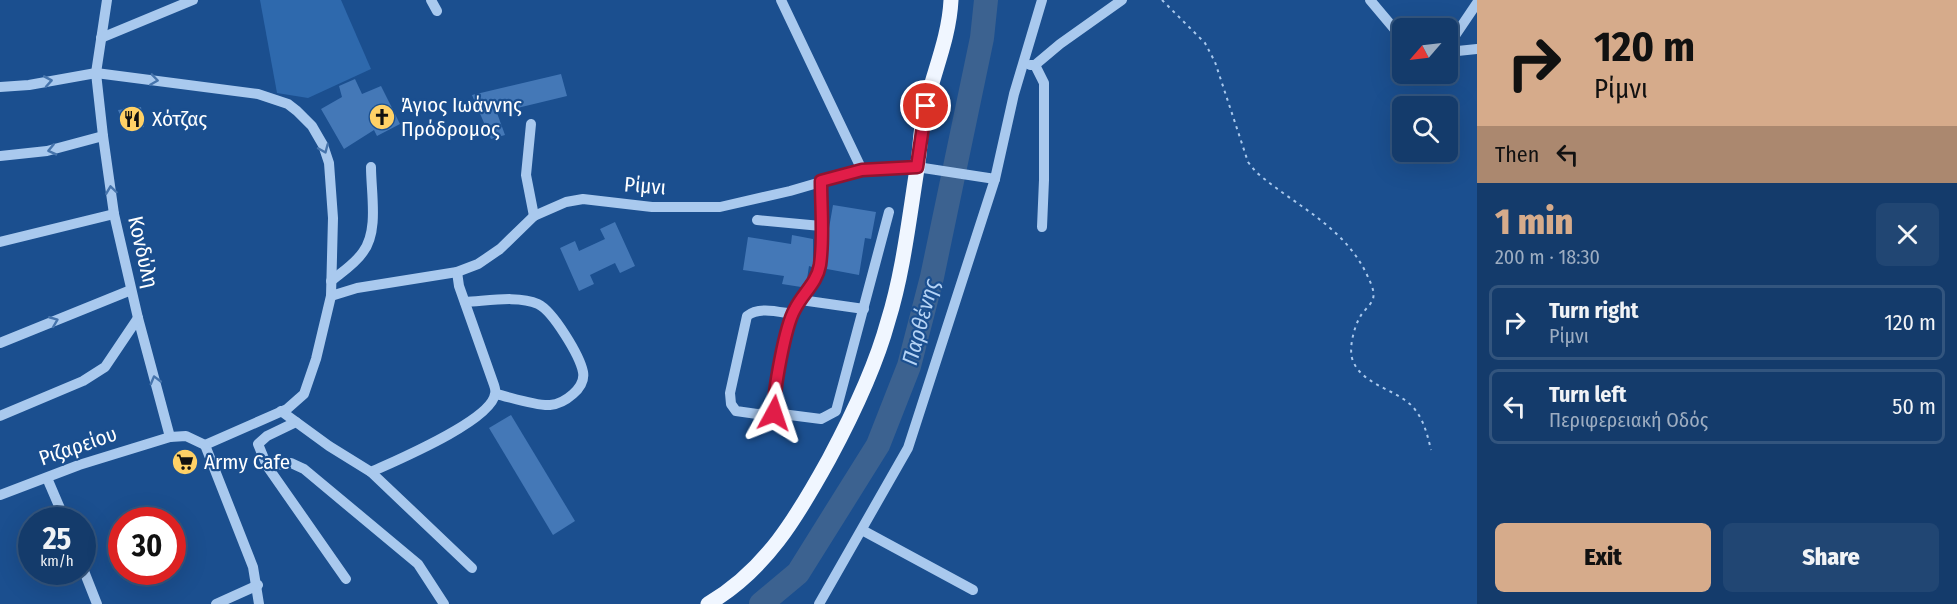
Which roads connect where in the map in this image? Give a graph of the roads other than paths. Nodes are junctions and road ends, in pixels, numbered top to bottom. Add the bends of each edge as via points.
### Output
1 (107, 0) edge
2 (192, 0) edge
3 (431, 0) edge
4 (781, 0) edge
5 (951, 0) edge
6 (1042, 0) edge
7 (1122, 0) edge
8 (1370, 0) edge
9 (1477, 3) edge
10 (437, 11) dead end
11 (1392, 26) edge
12 (1458, 31) edge
13 (101, 38) junction
14 (1477, 48) edge
15 (1458, 51) edge
16 (1023, 64) junction
17 (1035, 65) junction
18 (96, 73) junction
19 (0, 87) edge
20 (531, 123) dead end
21 (103, 136) junction
22 (0, 156) edge
23 (371, 167) dead end
24 (917, 167) junction
25 (862, 170) junction
26 (994, 179) junction
27 (821, 181) junction
28 (889, 212) dead end
29 (114, 214) junction
30 (534, 216) junction
31 (757, 220) dead end
32 (821, 226) junction
33 (1042, 227) dead end
34 (0, 242) edge
35 (457, 272) junction
36 (331, 281) junction
37 (131, 290) junction
38 (331, 296) junction
39 (801, 300) junction
40 (465, 302) junction
41 (864, 309) junction
42 (793, 314) junction
43 (138, 318) junction
44 (0, 343) edge
45 (496, 394) junction
46 (281, 411) junction
47 (774, 413) junction
48 (0, 416) edge
49 (296, 422) junction
50 (170, 436) junction
51 (205, 445) junction
52 (267, 466) junction
53 (371, 472) junction
54 (47, 477) junction
55 (0, 495) edge
56 (60, 507) edge
57 (862, 530) junction
58 (472, 568) dead end
59 (346, 579) dead end
60 (90, 585) edge
61 (258, 585) junction
62 (973, 590) dead end
63 (97, 604) edge
64 (216, 604) edge
65 (259, 604) edge
66 (444, 604) edge
67 (708, 604) edge
68 (819, 604) edge

1 - 13 street, Κονδύλη
2 - 13 street
3 - 10 street
4 - 25 street
5 - 24 main road via 947,34 923,118
6 - 16 street
7 - 17 street
8 - 11 street
9 - 12 street
13 - 18 street, Κονδύλη
14 - 15 street
16 - 17 street
16 - 26 street
17 - 33 street via 1044,83
19 -> 18 street
18 - 21 street, Κονδύλη
18 -> 36 street via 258,94 297,111 318,135 329,163 333,218
20 - 30 street via 526,175
21 -> 22 street via 47,151
29 -> 21 street, Κονδύλη
23 - 36 street via 369,242 363,253
24 - 25 street, Ρίμνι
24 - 26 street, Ρίμνι
24 - 67 main road via 888,321 850,420 779,542 748,574
25 - 27 street, Ρίμνι
26 - 57 street via 908,448
27 - 30 street, Ρίμνι via 720,207 652,207 583,199
27 - 32 street
28 - 41 street
29 - 34 street
29 - 37 street, Κονδύλη
30 - 35 street, Ρίμνι via 500,249
31 - 32 street
32 - 39 street via 820,265 816,279
35 - 38 street, Ρίμνι
35 - 40 street
36 - 38 street
37 - 43 street, Κονδύλη
44 -> 37 street
38 - 46 street via 304,394
39 - 41 street
39 - 42 street
40 - 45 street
40 - 45 street via 526,300 539,305 559,325 583,371 579,388 550,405
41 - 47 street via 836,411 821,419
42 - 47 street
42 - 47 street via 761,310 747,316 730,393 736,411
43 - 48 street via 105,367 83,381
50 -> 43 street, Κονδύλη
45 - 53 street via 491,404 446,438
46 - 49 street
46 - 51 street
49 - 52 street via 258,444
49 - 53 street
50 - 51 street via 186,436
50 - 54 street, Ριζαρείου
51 - 61 street
52 - 59 street
52 - 66 street via 291,463 304,469 418,564
53 - 58 street
54 - 55 street, Ριζαρείου
54 - 56 street
57 - 62 street
57 - 68 street
60 - 63 street
61 - 64 street
61 - 65 street

